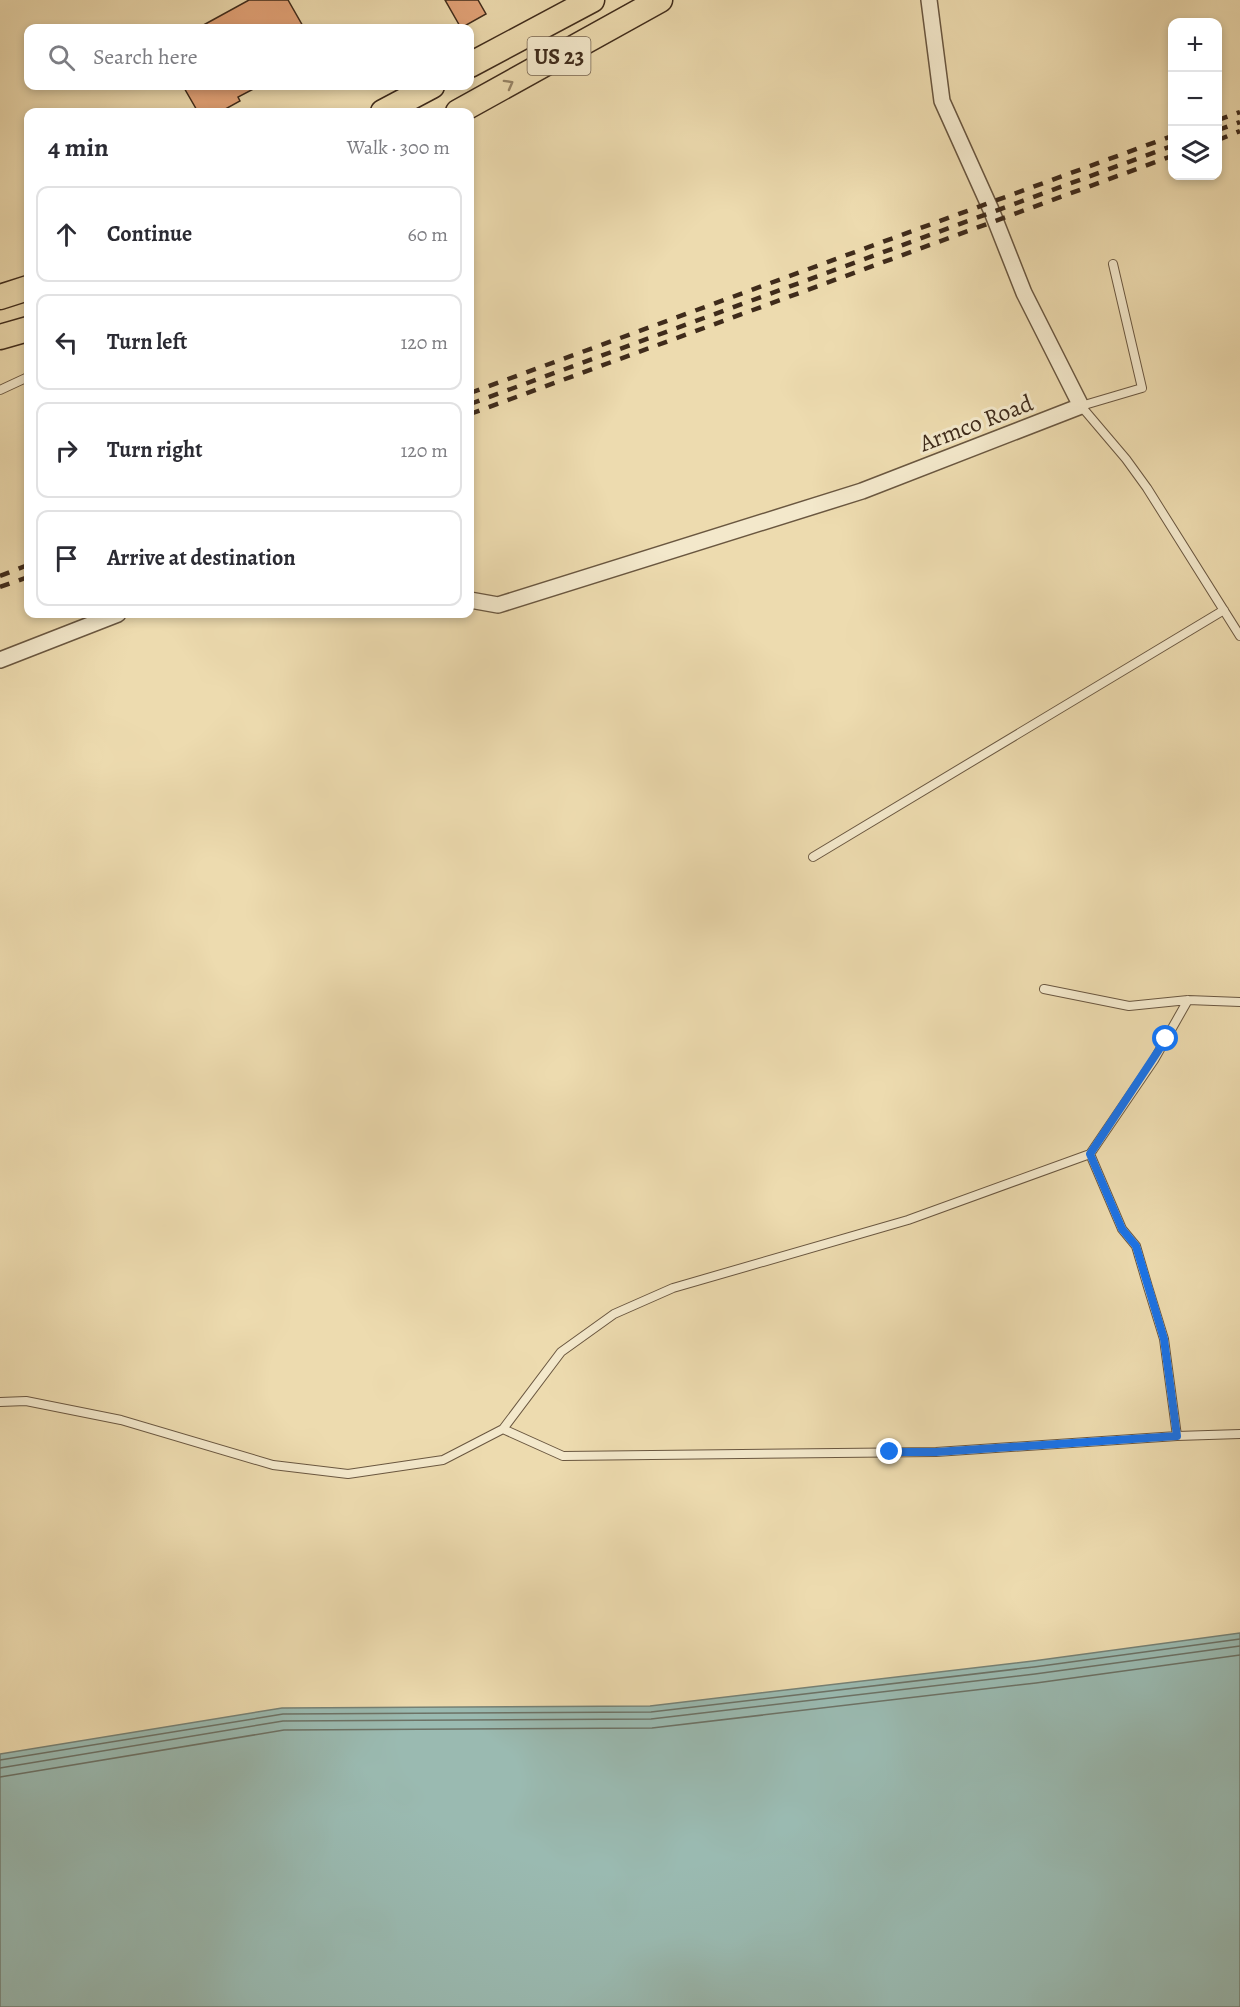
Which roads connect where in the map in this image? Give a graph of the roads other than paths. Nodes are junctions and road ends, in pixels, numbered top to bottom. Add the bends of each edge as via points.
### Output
1 (592, 0) edge
2 (660, 0) edge
3 (928, 0) edge
4 (474, 63) edge
5 (424, 90) edge
6 (391, 108) edge
7 (465, 108) edge
8 (1113, 264) dead end
9 (24, 289) edge
10 (0, 297) edge
11 (24, 329) edge
12 (0, 337) edge
13 (24, 379) edge
14 (0, 390) edge
15 (1081, 406) junction
16 (474, 601) edge
17 (1224, 610) junction
18 (108, 618) edge
19 (1240, 636) edge
20 (0, 660) edge
21 (813, 857) dead end
22 (1044, 988) dead end
23 (1188, 1000) junction
24 (1240, 1002) edge
25 (1090, 1154) junction
26 (0, 1402) edge
27 (503, 1429) junction
28 (1240, 1434) edge
29 (1177, 1436) junction

1 - 4 main road, US 23
7 -> 2 main road, US 23
3 - 15 street via 942,101 1024,293
5 - 6 main road
8 - 15 lane via 1142,388
9 - 10 main road
11 - 12 main road
13 - 14 lane
15 - 16 street, Armco Road via 862,491 498,605
15 - 17 lane via 1147,488
17 - 19 lane
17 - 21 lane
18 - 20 street
22 - 23 lane via 1129,1006
23 - 24 lane
23 - 25 lane via 1154,1060
25 - 27 lane via 908,1220 673,1288 614,1314 561,1352
25 - 29 lane via 1122,1229 1136,1246 1164,1339
26 - 27 lane via 26,1401 121,1420 273,1465 348,1474 443,1460
27 - 29 lane via 563,1456 936,1452
28 - 29 lane

